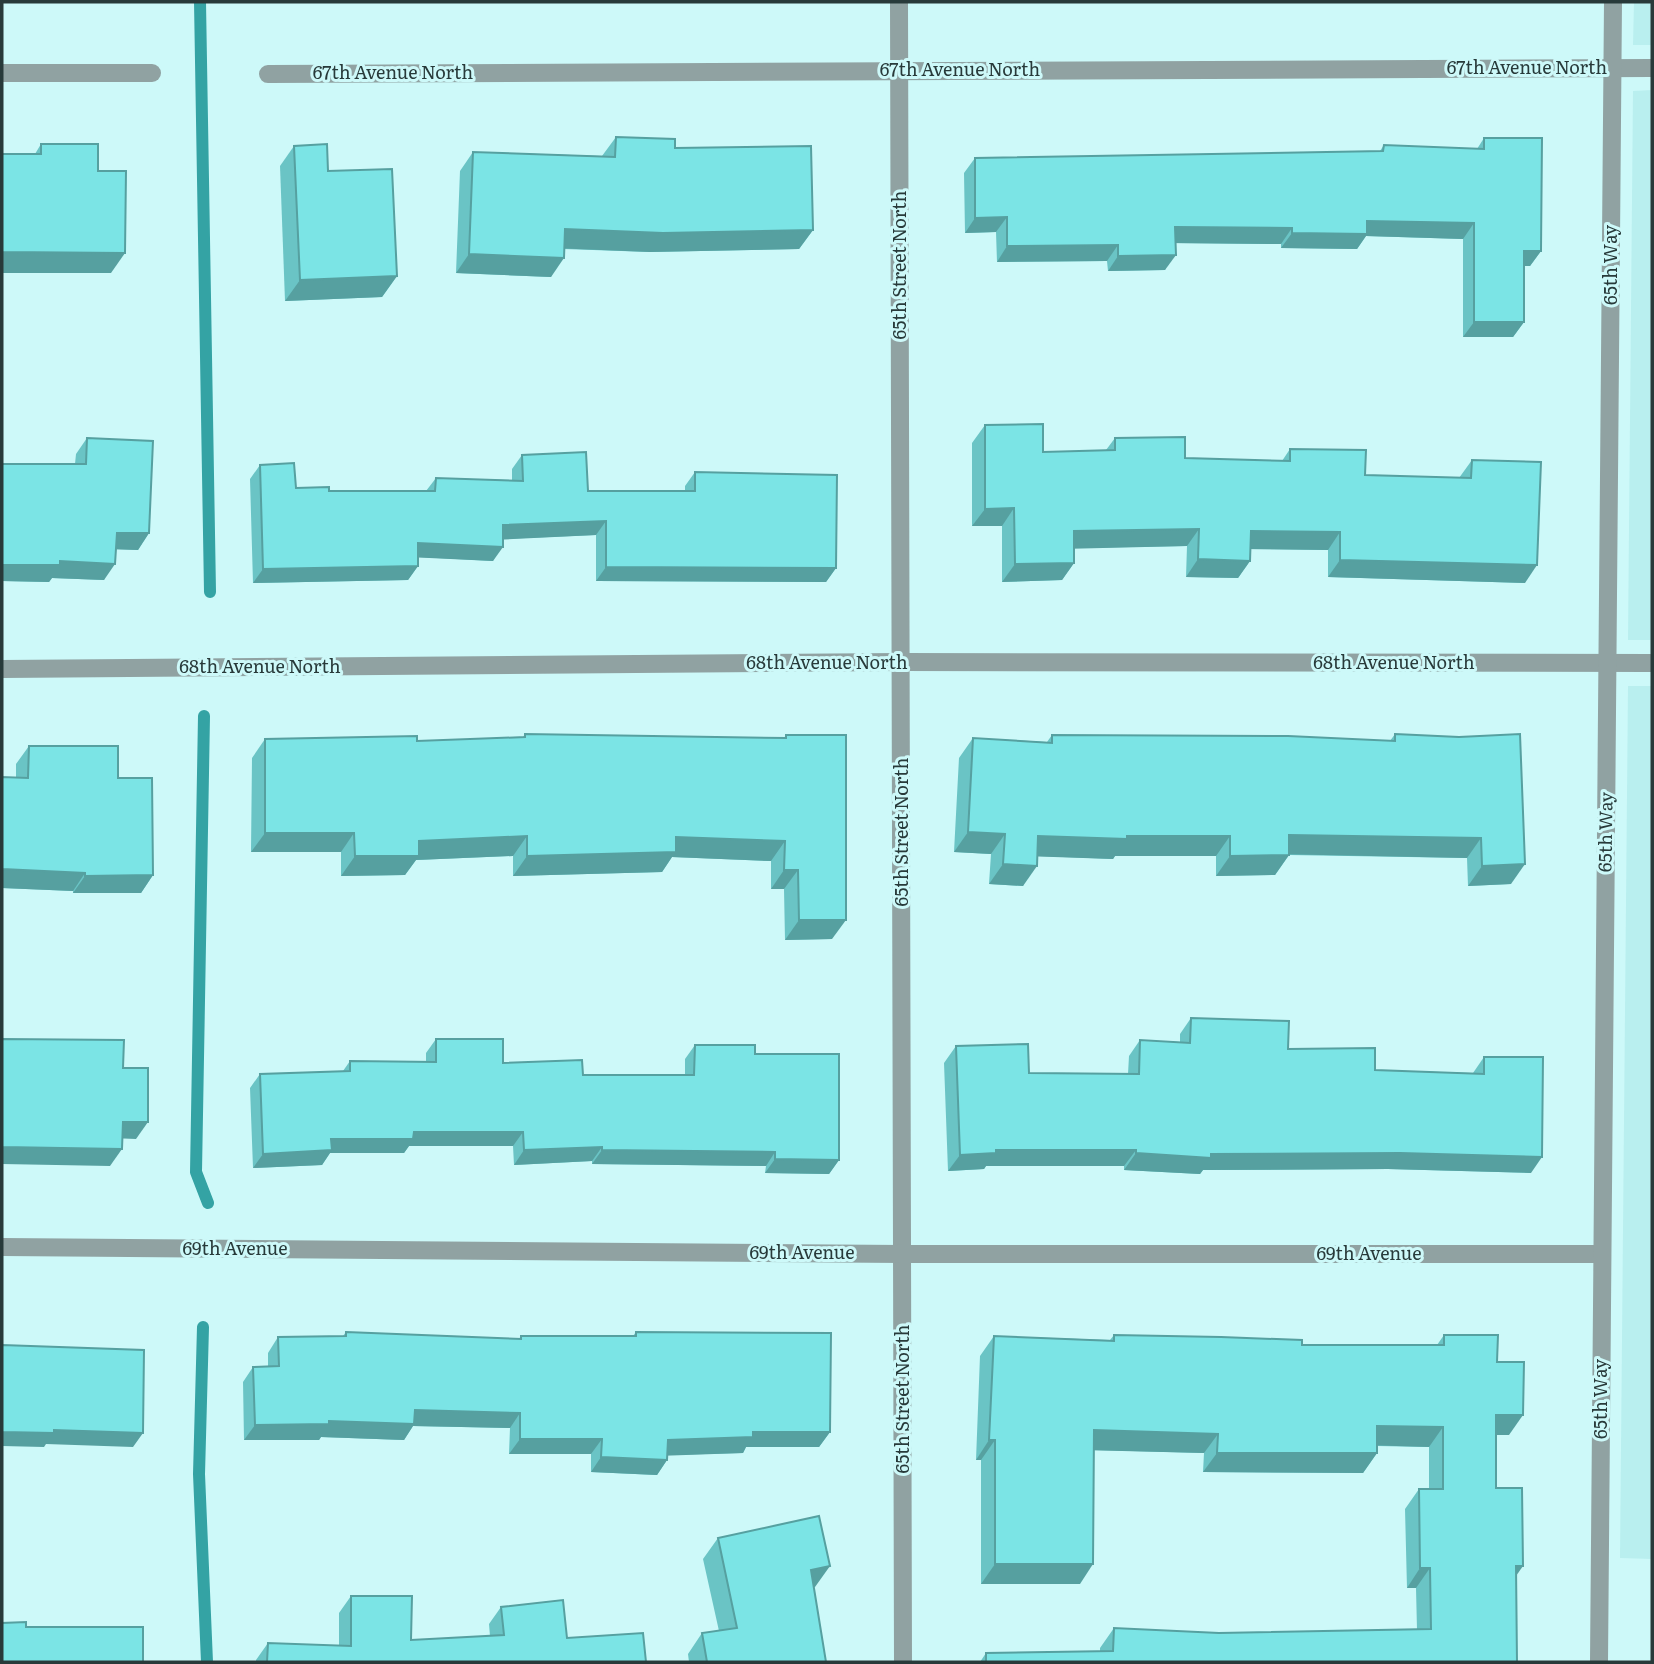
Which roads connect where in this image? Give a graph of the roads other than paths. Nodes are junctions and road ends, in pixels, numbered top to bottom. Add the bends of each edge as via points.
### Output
1 (900, 2) edge
2 (1613, 2) edge
3 (1612, 68) junction
4 (1652, 68) edge
5 (900, 70) junction
6 (2, 73) edge
7 (152, 73) dead end
8 (268, 74) dead end
9 (901, 662) junction
10 (1608, 663) junction
11 (1652, 663) edge
12 (2, 669) edge
13 (2, 1247) edge
14 (902, 1254) junction
15 (1602, 1254) junction
16 (903, 1662) edge
17 (1599, 1662) edge

1 - 5 street, 65th Street North
2 - 3 street, 65th Way
3 - 4 street, 67th Avenue North
3 - 5 street, 67th Avenue North
3 - 10 street, 65th Way
5 - 8 street, 67th Avenue North
5 - 9 street, 65th Street North
6 - 7 street
9 - 10 street, 68th Avenue North
9 - 12 street, 68th Avenue North
9 - 14 street, 65th Street North
10 - 11 street, 68th Avenue North
10 - 15 street, 65th Way
13 - 14 street, 69th Avenue
14 - 15 street, 69th Avenue
14 - 16 street, 65th Street North
15 - 17 street, 65th Way

